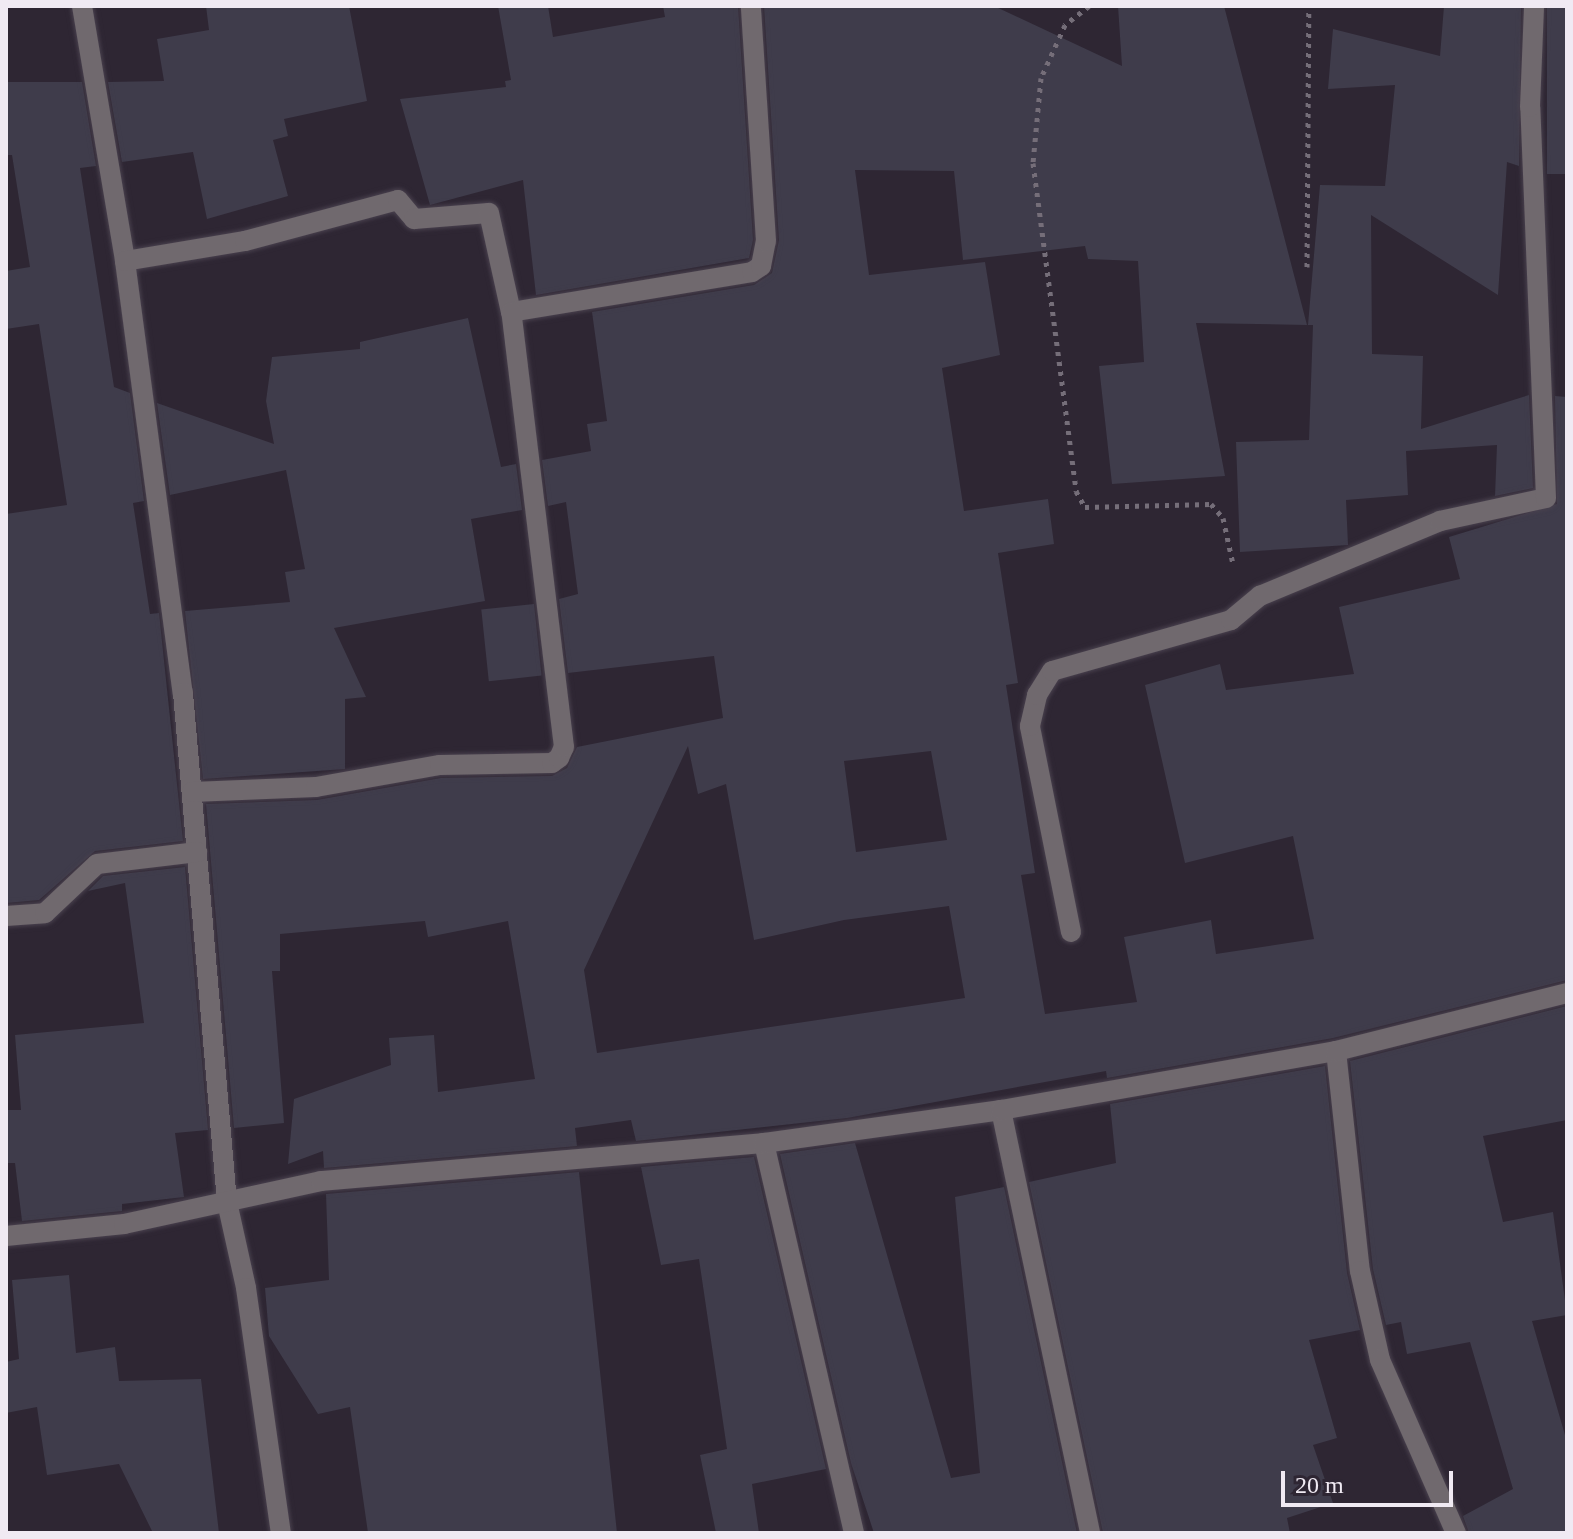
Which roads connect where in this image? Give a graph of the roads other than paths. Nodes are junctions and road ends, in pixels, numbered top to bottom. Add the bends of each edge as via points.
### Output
1 (82, 6) edge
2 (751, 6) edge
3 (1534, 6) edge
4 (125, 261) junction
5 (511, 312) junction
6 (192, 792) junction
7 (197, 852) junction
8 (6, 916) edge
9 (1071, 932) dead end
10 (1567, 993) edge
11 (1336, 1051) junction
12 (1001, 1110) junction
13 (764, 1143) junction
14 (227, 1202) junction
15 (6, 1236) edge
16 (281, 1533) edge
17 (854, 1533) edge
18 (1090, 1533) edge
19 (1456, 1533) edge

1 - 4 street
2 - 5 street via 766,241 761,266
3 - 9 street via 1530,107 1546,498 1440,521 1260,596 1215,626 1052,671 1037,695 1030,726
4 - 5 street via 245,241 396,200 414,219 483,211 493,220
4 - 6 street
5 - 6 street via 564,747 559,758 552,763 440,765 316,787
6 - 7 street
7 - 8 street via 97,864 45,913
7 - 14 street
10 - 11 street
11 - 12 street
11 - 19 street via 1360,1271 1380,1360
12 - 13 street
12 - 18 street
13 - 14 street via 321,1181
13 - 17 street
14 - 15 street via 124,1224
14 - 16 street via 246,1288

